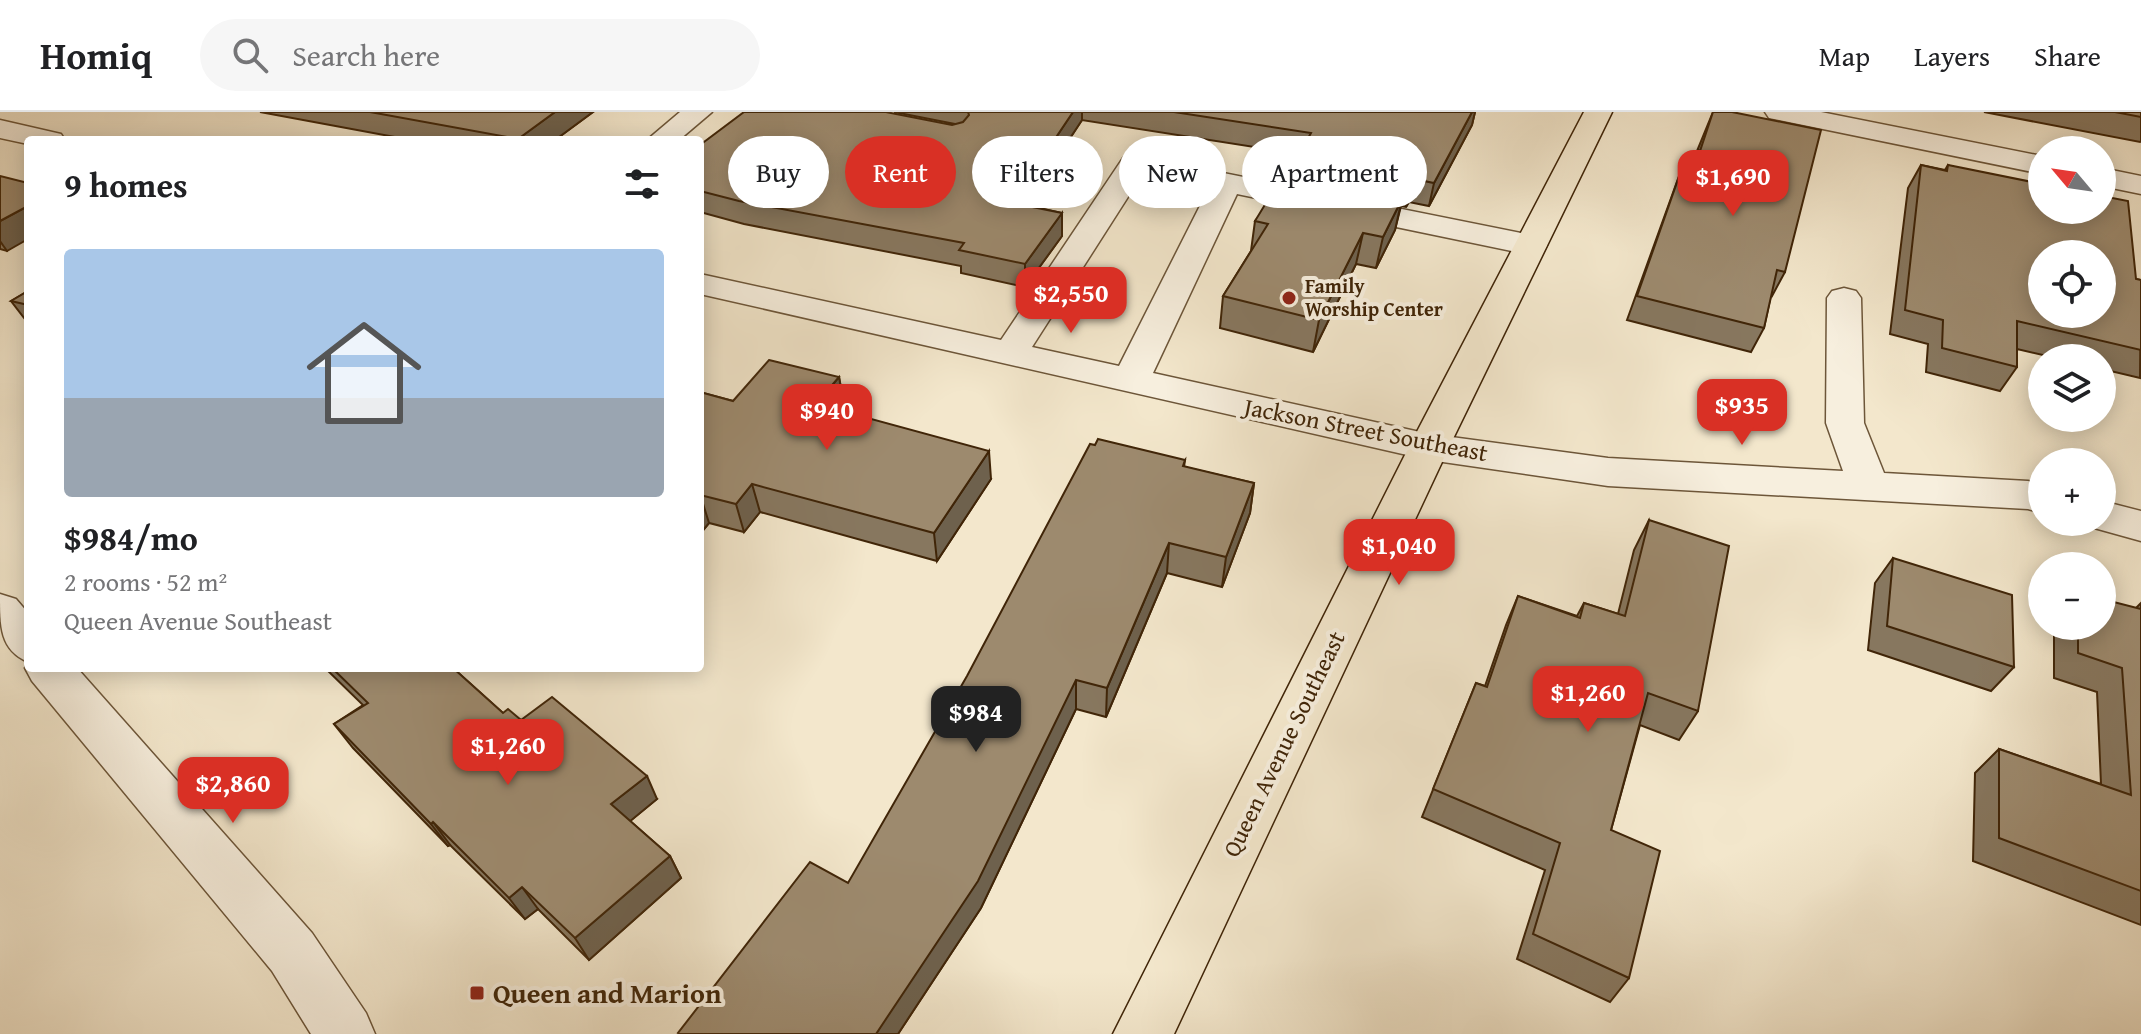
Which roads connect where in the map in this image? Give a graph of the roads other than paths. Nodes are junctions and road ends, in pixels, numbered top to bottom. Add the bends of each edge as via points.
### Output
1 (698, 112) edge
2 (1598, 112) edge
3 (1779, 112) edge
4 (0, 129) edge
5 (32, 136) edge
6 (666, 136) edge
7 (2028, 162) edge
8 (2116, 180) edge
9 (1227, 183) junction
10 (2141, 185) edge
11 (1531, 245) junction
12 (704, 285) edge
13 (1844, 298) dead end
14 (1010, 353) junction
15 (1131, 380) junction
16 (1429, 447) junction
17 (1869, 486) junction
18 (2028, 495) edge
19 (2116, 520) edge
20 (2141, 526) edge
21 (0, 611) edge
22 (24, 639) edge
23 (52, 672) edge
24 (345, 1034) edge
25 (1143, 1034) edge

1 - 6 street
2 - 11 main road, Queen Avenue Southeast
3 - 7 street
4 - 5 street
8 - 10 street
9 - 11 street
9 - 14 street via 1134,164
9 - 15 street
11 - 16 main road, Queen Avenue Southeast
12 - 14 street, Jackson Street Southeast
13 - 17 street via 1845,423
14 - 15 street, Jackson Street Southeast
15 - 16 street, Jackson Street Southeast
16 - 17 street, Jackson Street Southeast via 1608,472
16 - 25 main road, Queen Avenue Southeast
17 - 18 street, Jackson Street Southeast
19 - 20 street
21 - 22 street
23 - 24 street via 292,952

